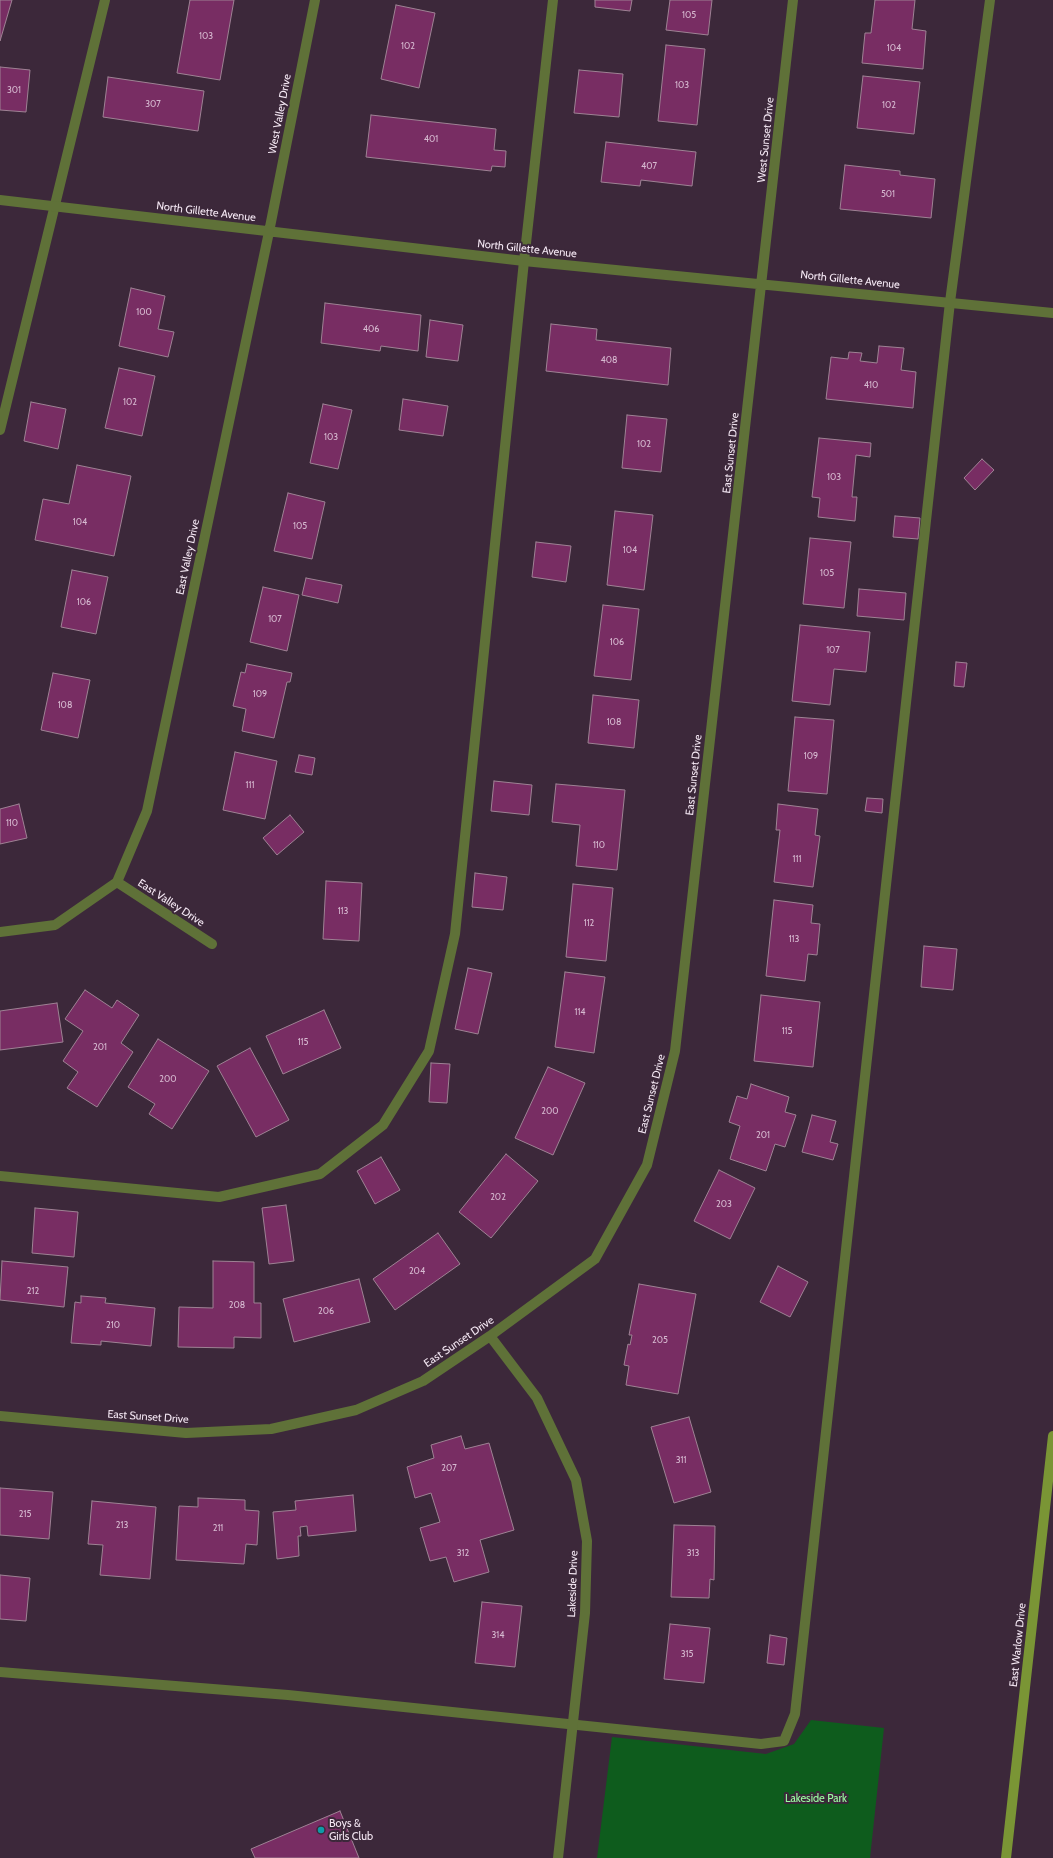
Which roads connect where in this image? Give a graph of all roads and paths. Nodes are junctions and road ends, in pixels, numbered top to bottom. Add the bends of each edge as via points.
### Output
1 (105, 0) edge
2 (315, 0) edge
3 (553, 0) edge
4 (793, 0) edge
5 (990, 0) edge
6 (0, 200) edge
7 (54, 206) junction
8 (269, 232) junction
9 (524, 261) junction
10 (762, 284) junction
11 (950, 302) junction
12 (1053, 313) edge
13 (0, 430) edge
14 (117, 882) junction
15 (0, 932) edge
16 (212, 944) dead end
17 (0, 1176) edge
18 (490, 1336) junction
19 (0, 1416) edge
20 (1053, 1436) edge
21 (0, 1672) edge
22 (573, 1724) junction
23 (558, 1858) edge
24 (1006, 1858) edge

1 - 7 street
2 - 8 street, West Valley Drive
3 - 9 street
4 - 10 street, West Sunset Drive
5 - 11 street
6 - 7 street, North Gillette Avenue
7 - 8 street, North Gillette Avenue
7 - 13 street
8 - 9 street, North Gillette Avenue
8 - 14 street, East Valley Drive via 147,811
9 - 10 street, North Gillette Avenue
9 - 17 street via 454,934 429,1051 383,1125 320,1174 219,1197
10 - 11 street, North Gillette Avenue
10 - 18 street, East Sunset Drive via 675,1051 647,1166 595,1259
11 - 12 street, North Gillette Avenue
11 - 22 street via 795,1714 784,1740 760,1744
14 - 15 street via 55,925
14 - 16 street, East Valley Drive
18 - 19 street, East Sunset Drive via 423,1381 356,1410 272,1429 186,1432
18 - 22 street, Lakeside Drive via 537,1398 576,1480 587,1541 585,1613
20 - 24 street, East Warlow Drive
21 - 22 street via 288,1695
22 - 23 street, Lakeside Drive

